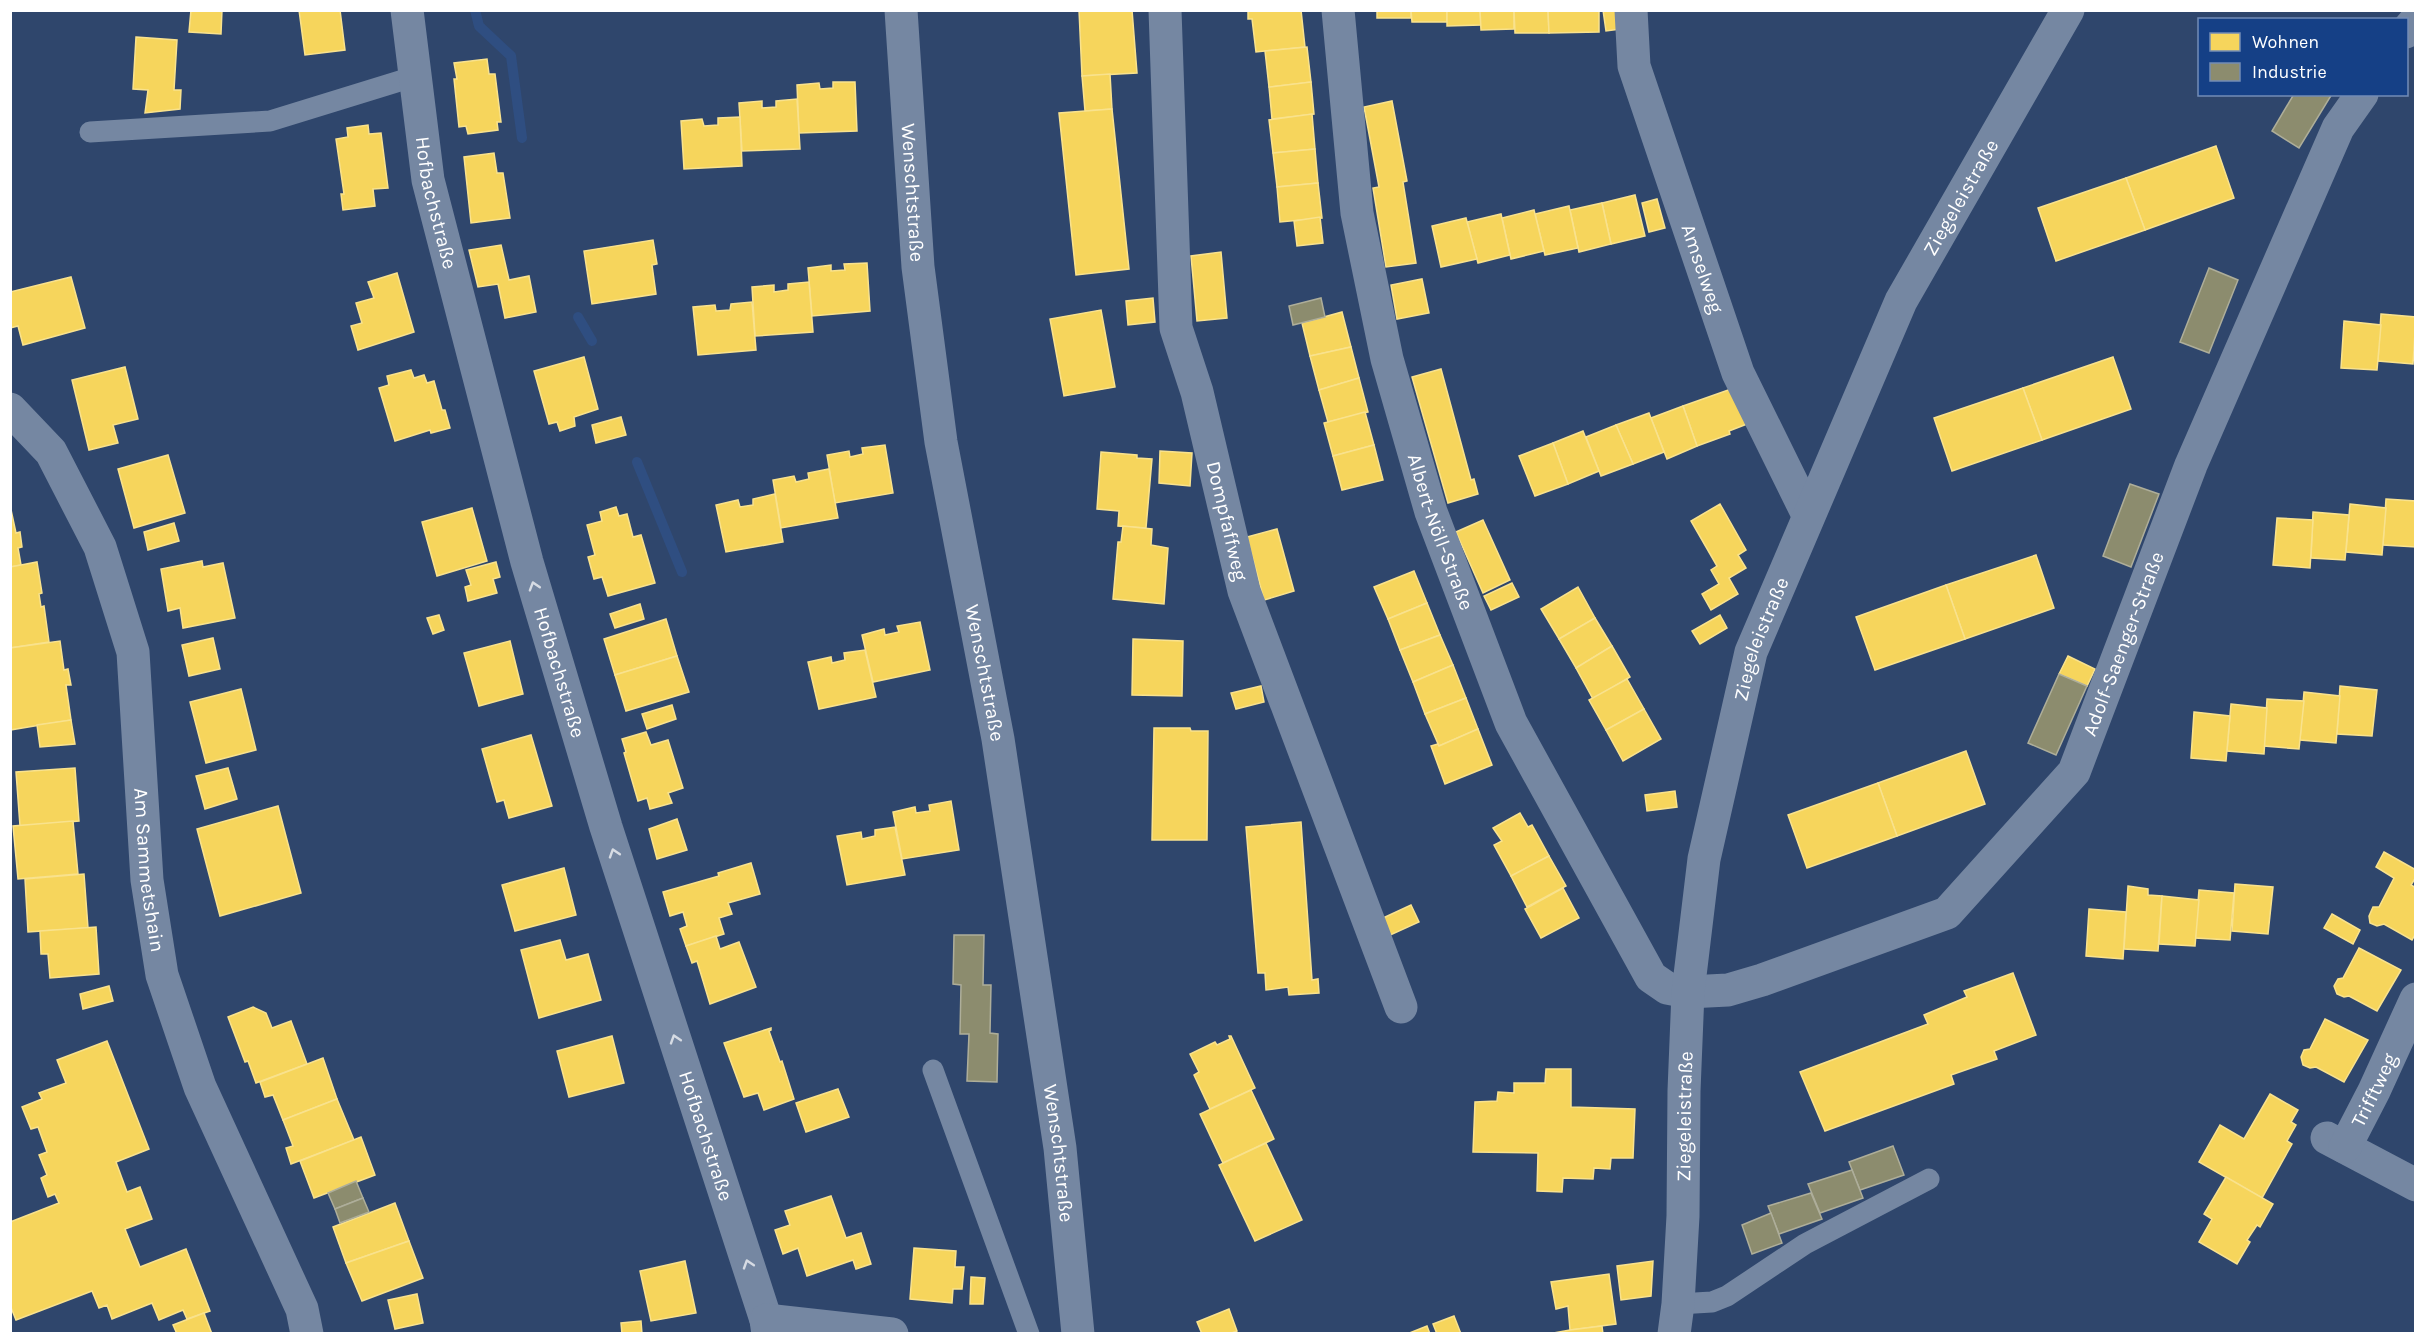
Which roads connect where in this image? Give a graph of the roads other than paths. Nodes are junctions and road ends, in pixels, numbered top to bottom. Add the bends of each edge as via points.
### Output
1 (407, 10) edge
2 (902, 10) edge
3 (1165, 10) edge
4 (1338, 10) edge
5 (1631, 10) edge
6 (2068, 10) edge
7 (416, 76) junction
8 (2361, 96) edge
9 (90, 132) dead end
10 (10, 409) edge
11 (1808, 515) junction
12 (1688, 992) junction
13 (2415, 999) edge
14 (1401, 1007) dead end
15 (933, 1070) dead end
16 (1929, 1179) dead end
17 (2415, 1185) edge
18 (1676, 1319) edge
19 (767, 1327) edge
20 (307, 1334) edge
21 (892, 1334) edge
22 (1029, 1334) edge
23 (1078, 1334) edge

1 - 7 street, Hofbachstraße
2 - 23 street, Wenschtstraße via 918,267 939,430 998,739 1060,1148
3 - 14 street, Dompfaffweg via 1176,328 1197,392 1244,591
4 - 12 street, Albert-Nöll-Straße via 1357,213 1387,359 1431,512 1511,723 1651,977 1667,988
5 - 11 street, Amselweg via 1634,66 1738,373
6 - 11 street, Ziegeleistraße via 1901,301
7 - 9 lane via 270,121
19 -> 7 street, Hofbachstraße via 606,827 527,562 428,180
8 - 12 street, Adolf-Saenger-Straße via 2338,128 2191,465 2074,772 1947,913 1762,980 1728,990
10 - 20 street, Am Sammetshain via 51,452 100,548 134,652 147,880 162,975 200,1087 302,1309
11 - 12 street, Ziegeleistraße via 1751,652 1704,859
12 - 18 street, Ziegeleistraße via 1683,1216
13 - 17 street, Trifftweg via 2374,1090 2335,1142
15 - 22 lane
16 - 18 lane via 1805,1244 1727,1296
19 - 21 street, Hofbachstraße

